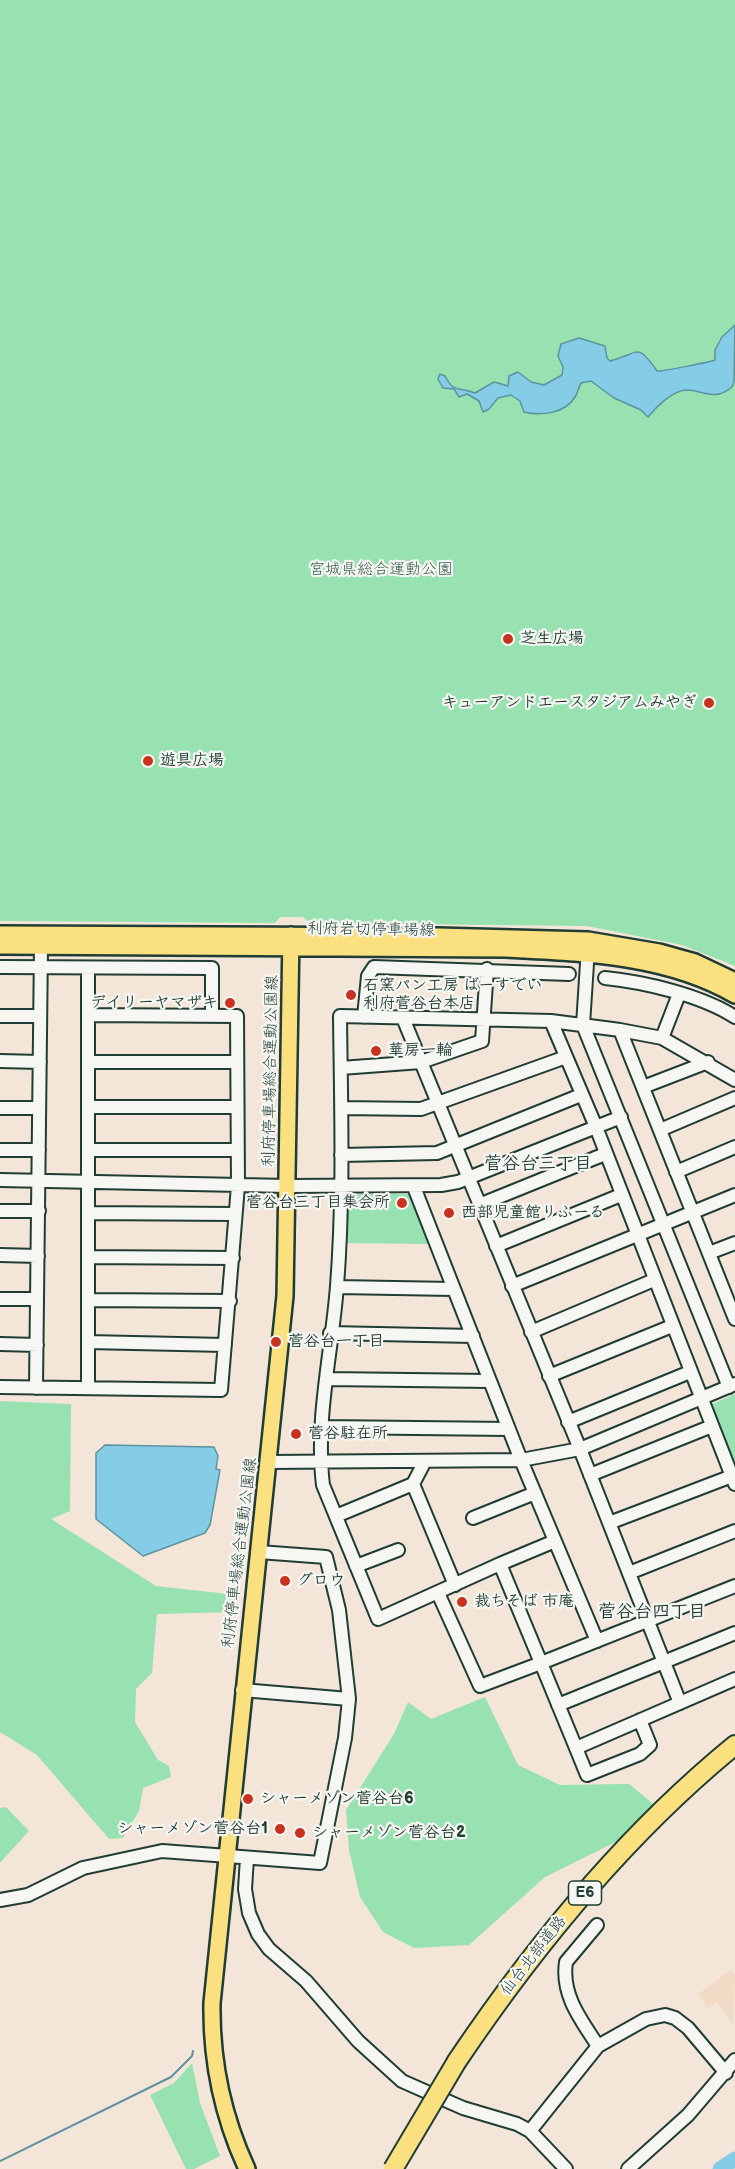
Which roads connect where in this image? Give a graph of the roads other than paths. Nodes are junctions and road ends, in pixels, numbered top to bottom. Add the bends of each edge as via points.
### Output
1 (0, 934) edge
2 (291, 941) junction
3 (0, 946) edge
4 (41, 946) junction
5 (588, 947) junction
6 (0, 967) edge
7 (41, 968) junction
8 (88, 968) junction
9 (487, 969) junction
10 (569, 974) dead end
11 (605, 978) dead end
12 (735, 981) edge
13 (679, 994) junction
14 (735, 995) edge
15 (89, 1015) junction
16 (0, 1016) edge
17 (40, 1016) junction
18 (212, 1016) junction
19 (364, 1017) junction
20 (735, 1017) edge
21 (403, 1018) junction
22 (485, 1019) junction
23 (551, 1021) junction
24 (583, 1025) junction
25 (620, 1030) junction
26 (662, 1038) junction
27 (566, 1057) junction
28 (0, 1061) edge
29 (40, 1062) junction
30 (89, 1062) junction
31 (237, 1062) junction
32 (421, 1062) junction
33 (708, 1062) junction
34 (341, 1068) junction
35 (735, 1080) edge
36 (643, 1088) junction
37 (581, 1095) junction
38 (735, 1098) edge
39 (438, 1104) junction
40 (88, 1107) junction
41 (237, 1107) junction
42 (0, 1108) edge
43 (39, 1108) junction
44 (341, 1108) junction
45 (621, 1117) junction
46 (596, 1127) junction
47 (660, 1130) junction
48 (455, 1147) junction
49 (735, 1148) edge
50 (0, 1150) edge
51 (39, 1150) junction
52 (88, 1150) junction
53 (237, 1150) junction
54 (605, 1154) junction
55 (341, 1155) junction
56 (676, 1172) junction
57 (468, 1178) junction
58 (0, 1180) edge
59 (39, 1180) junction
60 (88, 1181) junction
61 (238, 1186) junction
62 (288, 1186) junction
63 (341, 1187) junction
64 (414, 1187) junction
65 (621, 1195) junction
66 (735, 1195) edge
67 (479, 1204) junction
68 (0, 1211) edge
69 (39, 1211) junction
70 (693, 1213) junction
71 (88, 1214) junction
72 (236, 1214) junction
73 (664, 1224) junction
74 (637, 1236) junction
75 (735, 1243) edge
76 (496, 1246) junction
77 (709, 1253) junction
78 (0, 1255) edge
79 (38, 1256) junction
80 (88, 1257) junction
81 (233, 1258) junction
82 (654, 1280) junction
83 (512, 1286) junction
84 (337, 1287) junction
85 (453, 1289) junction
86 (730, 1292) edge
87 (0, 1299) edge
88 (37, 1299) junction
89 (88, 1300) junction
90 (230, 1301) junction
91 (735, 1319) edge
92 (672, 1326) junction
93 (531, 1332) junction
94 (330, 1333) junction
95 (473, 1336) junction
96 (88, 1342) junction
97 (0, 1344) edge
98 (37, 1345) junction
99 (225, 1345) junction
100 (690, 1372) junction
101 (549, 1376) junction
102 (327, 1379) junction
103 (490, 1382) junction
104 (732, 1386) edge
105 (0, 1387) edge
106 (36, 1388) junction
107 (88, 1388) junction
108 (701, 1399) junction
109 (568, 1422) junction
110 (712, 1426) junction
111 (323, 1427) junction
112 (509, 1429) junction
113 (580, 1449) junction
114 (521, 1460) junction
115 (425, 1461) junction
116 (269, 1462) junction
117 (320, 1463) junction
118 (590, 1475) junction
119 (733, 1480) edge
120 (413, 1484) junction
121 (535, 1493) junction
122 (336, 1516) junction
123 (473, 1518) dead end
124 (609, 1523) junction
125 (735, 1531) edge
126 (555, 1541) junction
127 (398, 1550) dead end
128 (259, 1552) junction
129 (500, 1564) junction
130 (356, 1566) junction
131 (628, 1574) junction
132 (456, 1585) junction
133 (735, 1586) edge
134 (438, 1593) junction
135 (647, 1621) junction
136 (735, 1634) edge
137 (597, 1641) junction
138 (541, 1663) junction
139 (664, 1663) junction
140 (735, 1679) edge
141 (242, 1690) junction
142 (350, 1700) junction
143 (680, 1703) junction
144 (558, 1705) junction
145 (640, 1720) junction
146 (735, 1745) edge
147 (576, 1748) junction
148 (226, 1855) junction
149 (247, 1858) junction
150 (0, 1899) edge
151 (597, 1924) dead end
152 (598, 2046) junction
153 (735, 2060) edge
154 (726, 2073) junction
155 (530, 2131) junction
156 (247, 2169) edge
157 (393, 2169) edge
158 (566, 2169) edge
159 (628, 2169) edge

1 - 2 main road, 利府岩切停車場線
2 - 4 main road, 利府岩切停車場線
2 - 5 main road, 利府岩切停車場線
2 - 62 main road, 利府停車場総合運動公園線
3 - 4 main road, 利府岩切停車場線
4 - 7 street
5 - 12 main road, 利府岩切停車場線 via 659,952 695,962
5 - 14 main road, 利府岩切停車場線 via 682,972
5 - 24 street
6 - 7 street
7 - 8 street
7 - 17 street
8 - 15 street
8 - 18 street via 212,968
9 - 10 street
9 - 19 street via 374,967 368,975
9 - 22 street
11 - 13 street
13 - 20 street
13 - 26 street
15 - 18 street
15 - 30 street
16 - 17 street
17 - 29 street
18 - 31 street via 237,1016
19 - 21 street
19 - 34 street via 340,1016
21 - 22 street
21 - 32 street
22 - 23 street
22 - 32 street via 482,1041
23 - 24 street
23 - 27 street
24 - 25 street
24 - 45 street
25 - 26 street
25 - 36 street
26 - 33 street
27 - 37 street
27 - 39 street
28 - 29 street
29 - 43 street
30 - 31 street
30 - 40 street
31 - 41 street
32 - 34 street
32 - 39 street
33 - 35 street
33 - 36 street
34 - 44 street
36 - 47 street
37 - 46 street
37 - 48 street
38 - 47 street
39 - 44 street via 421,1109
39 - 48 street
40 - 41 street
40 - 52 street
41 - 53 street
42 - 43 street
43 - 51 street
44 - 55 street
45 - 46 street
45 - 73 street
46 - 54 street
46 - 57 street
47 - 56 street
48 - 55 street via 437,1153
48 - 57 street
49 - 56 street
50 - 51 street
51 - 59 street
52 - 53 street
52 - 60 street
53 - 61 street
54 - 65 street
54 - 67 street
55 - 63 street
56 - 70 street
57 - 64 street
57 - 67 street
58 - 59 street
59 - 60 street
59 - 69 street
60 - 61 street
60 - 71 street
61 - 62 street
61 - 72 street
62 - 63 street
62 - 116 main road, 利府停車場総合運動公園線 via 285,1296
63 - 64 street
63 - 84 street
64 - 85 street
65 - 74 street
65 - 76 street
66 - 70 street
67 - 76 street
68 - 69 street
69 - 79 street
70 - 73 street
70 - 77 street
71 - 72 street
71 - 80 street
72 - 81 street
73 - 74 street
73 - 104 street
74 - 82 street
74 - 83 street
75 - 77 street
76 - 83 street
77 - 86 street
78 - 79 street
79 - 88 street
80 - 81 street
80 - 89 street
81 - 90 street
82 - 92 street
82 - 93 street
83 - 93 street
84 - 85 street
84 - 94 street
85 - 95 street
86 - 91 street
87 - 88 street
88 - 98 street
89 - 90 street
89 - 96 street
90 - 99 street
92 - 100 street
92 - 101 street
93 - 101 street
94 - 95 street
94 - 102 street
95 - 103 street
96 - 99 street
96 - 107 street
97 - 98 street
98 - 106 street
99 - 107 street via 221,1390
100 - 108 street
100 - 109 street
101 - 109 street
102 - 103 street
102 - 111 street
103 - 112 street
104 - 108 street
105 - 106 street
106 - 107 street
108 - 110 street
108 - 113 street
109 - 113 street
110 - 118 street
110 - 119 street
111 - 112 street
111 - 117 street
112 - 114 street
113 - 114 street
113 - 118 street
114 - 115 street
114 - 121 street
115 - 117 street
115 - 120 street
116 - 117 street
116 - 128 main road, 利府停車場総合運動公園線
117 - 122 street via 323,1485
118 - 124 street
119 - 124 street
120 - 122 street
120 - 132 street
121 - 123 street
121 - 126 street
122 - 130 street
124 - 131 street
125 - 131 street
126 - 129 street
126 - 137 street
127 - 130 street
128 - 141 main road, 利府停車場総合運動公園線
128 - 142 street via 326,1557 339,1610
129 - 132 street
129 - 138 street
130 - 134 street via 378,1619
131 - 135 street
132 - 134 street
133 - 135 street
134 - 138 street via 480,1686
135 - 137 street
135 - 139 street
136 - 139 street
137 - 138 street
138 - 144 street
139 - 143 street
139 - 144 street
140 - 143 street
141 - 142 street
141 - 148 main road, 利府停車場総合運動公園線
142 - 149 street via 320,1863
143 - 145 street
144 - 147 street
145 - 147 street
145 - 147 street via 650,1745 640,1754 586,1775
146 - 157 highway, 仙台北部道路 / E6, bridge via 673,1802 574,1905 529,1960 457,2061
148 - 149 street
148 - 150 street via 172,1850 123,1858 75,1870 28,1895
148 - 156 main road, 利府停車場総合運動公園線 via 213,1973 212,2033 226,2118
149 - 155 street via 245,1889 258,1934 358,2041 402,2080 463,2108
151 - 152 street via 566,1962 565,1969 570,2001
152 - 154 street via 646,2019 665,2015 688,2028
152 - 155 street
153 - 154 street
154 - 159 street via 688,2115
155 - 158 street

